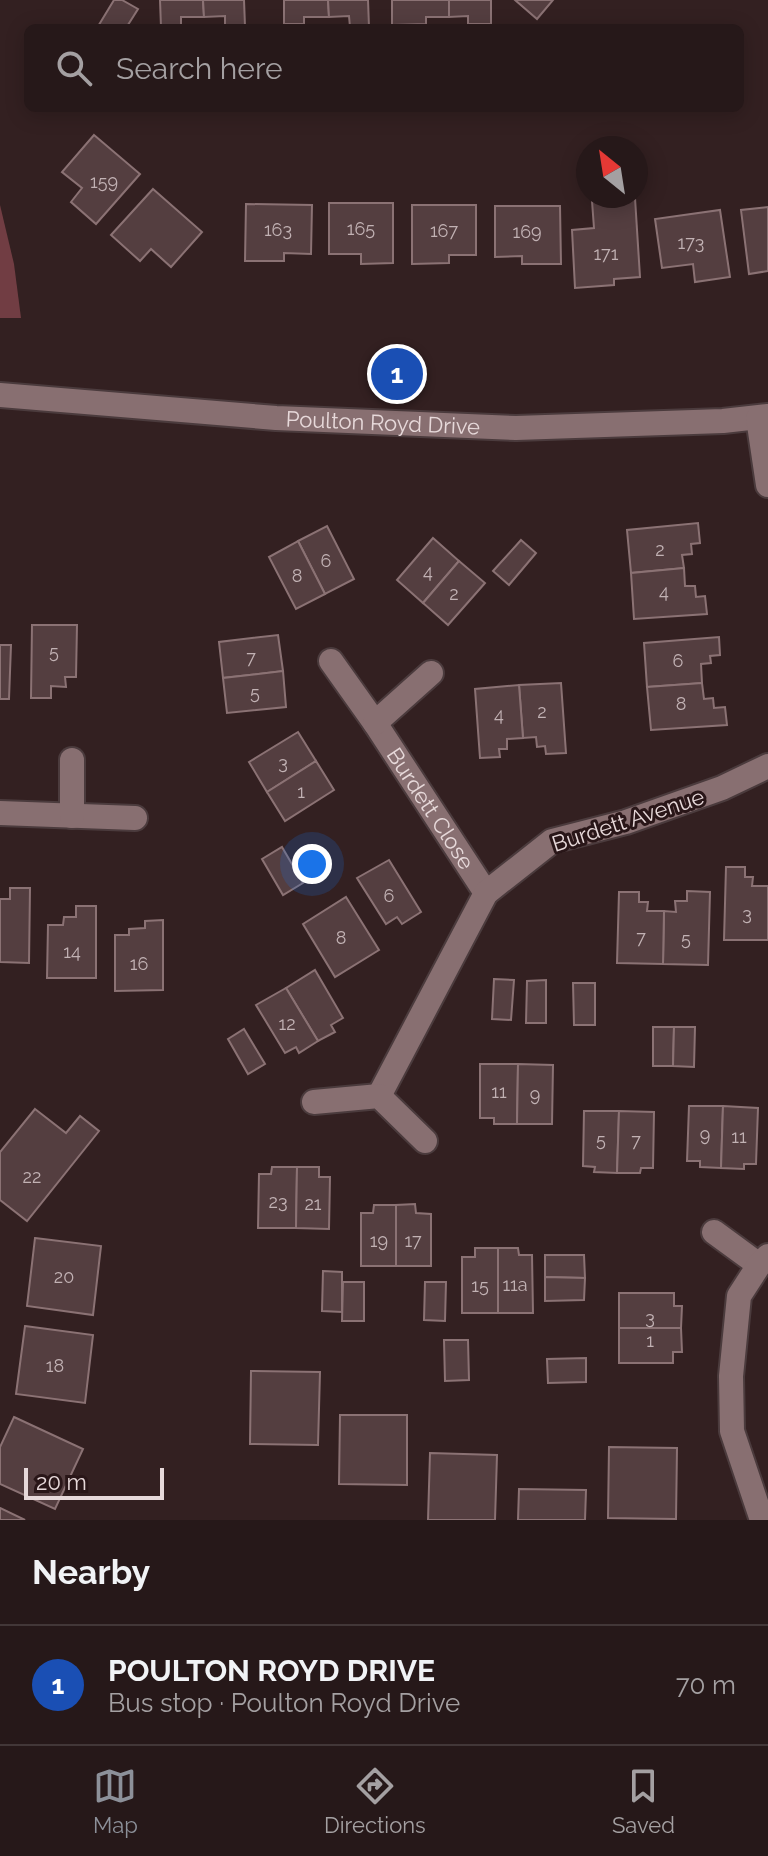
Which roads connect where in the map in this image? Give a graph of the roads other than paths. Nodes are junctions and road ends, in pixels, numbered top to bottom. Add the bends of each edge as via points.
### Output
1 (0, 395) edge
2 (763, 417) edge
3 (768, 485) edge
4 (331, 661) dead end
5 (431, 673) dead end
6 (375, 723) junction
7 (72, 760) dead end
8 (768, 766) edge
9 (0, 813) edge
10 (72, 816) junction
11 (135, 818) dead end
12 (486, 893) junction
13 (379, 1096) junction
14 (314, 1102) dead end
15 (425, 1141) dead end
16 (714, 1232) dead end
17 (764, 1260) edge
18 (762, 1520) edge

1 - 2 street, Poulton Royd Drive via 276,418 516,428
2 - 3 street
4 - 6 street, Burdett Close
5 - 6 street, Burdett Close
6 - 12 street, Burdett Close
7 - 10 street
8 - 12 street, Burdett Avenue via 626,822 552,841
9 - 10 street
10 - 11 street
12 - 13 street, Burdett Avenue
13 - 14 street
13 - 15 street
16 - 17 street
17 - 18 street via 739,1296 731,1376 732,1431

